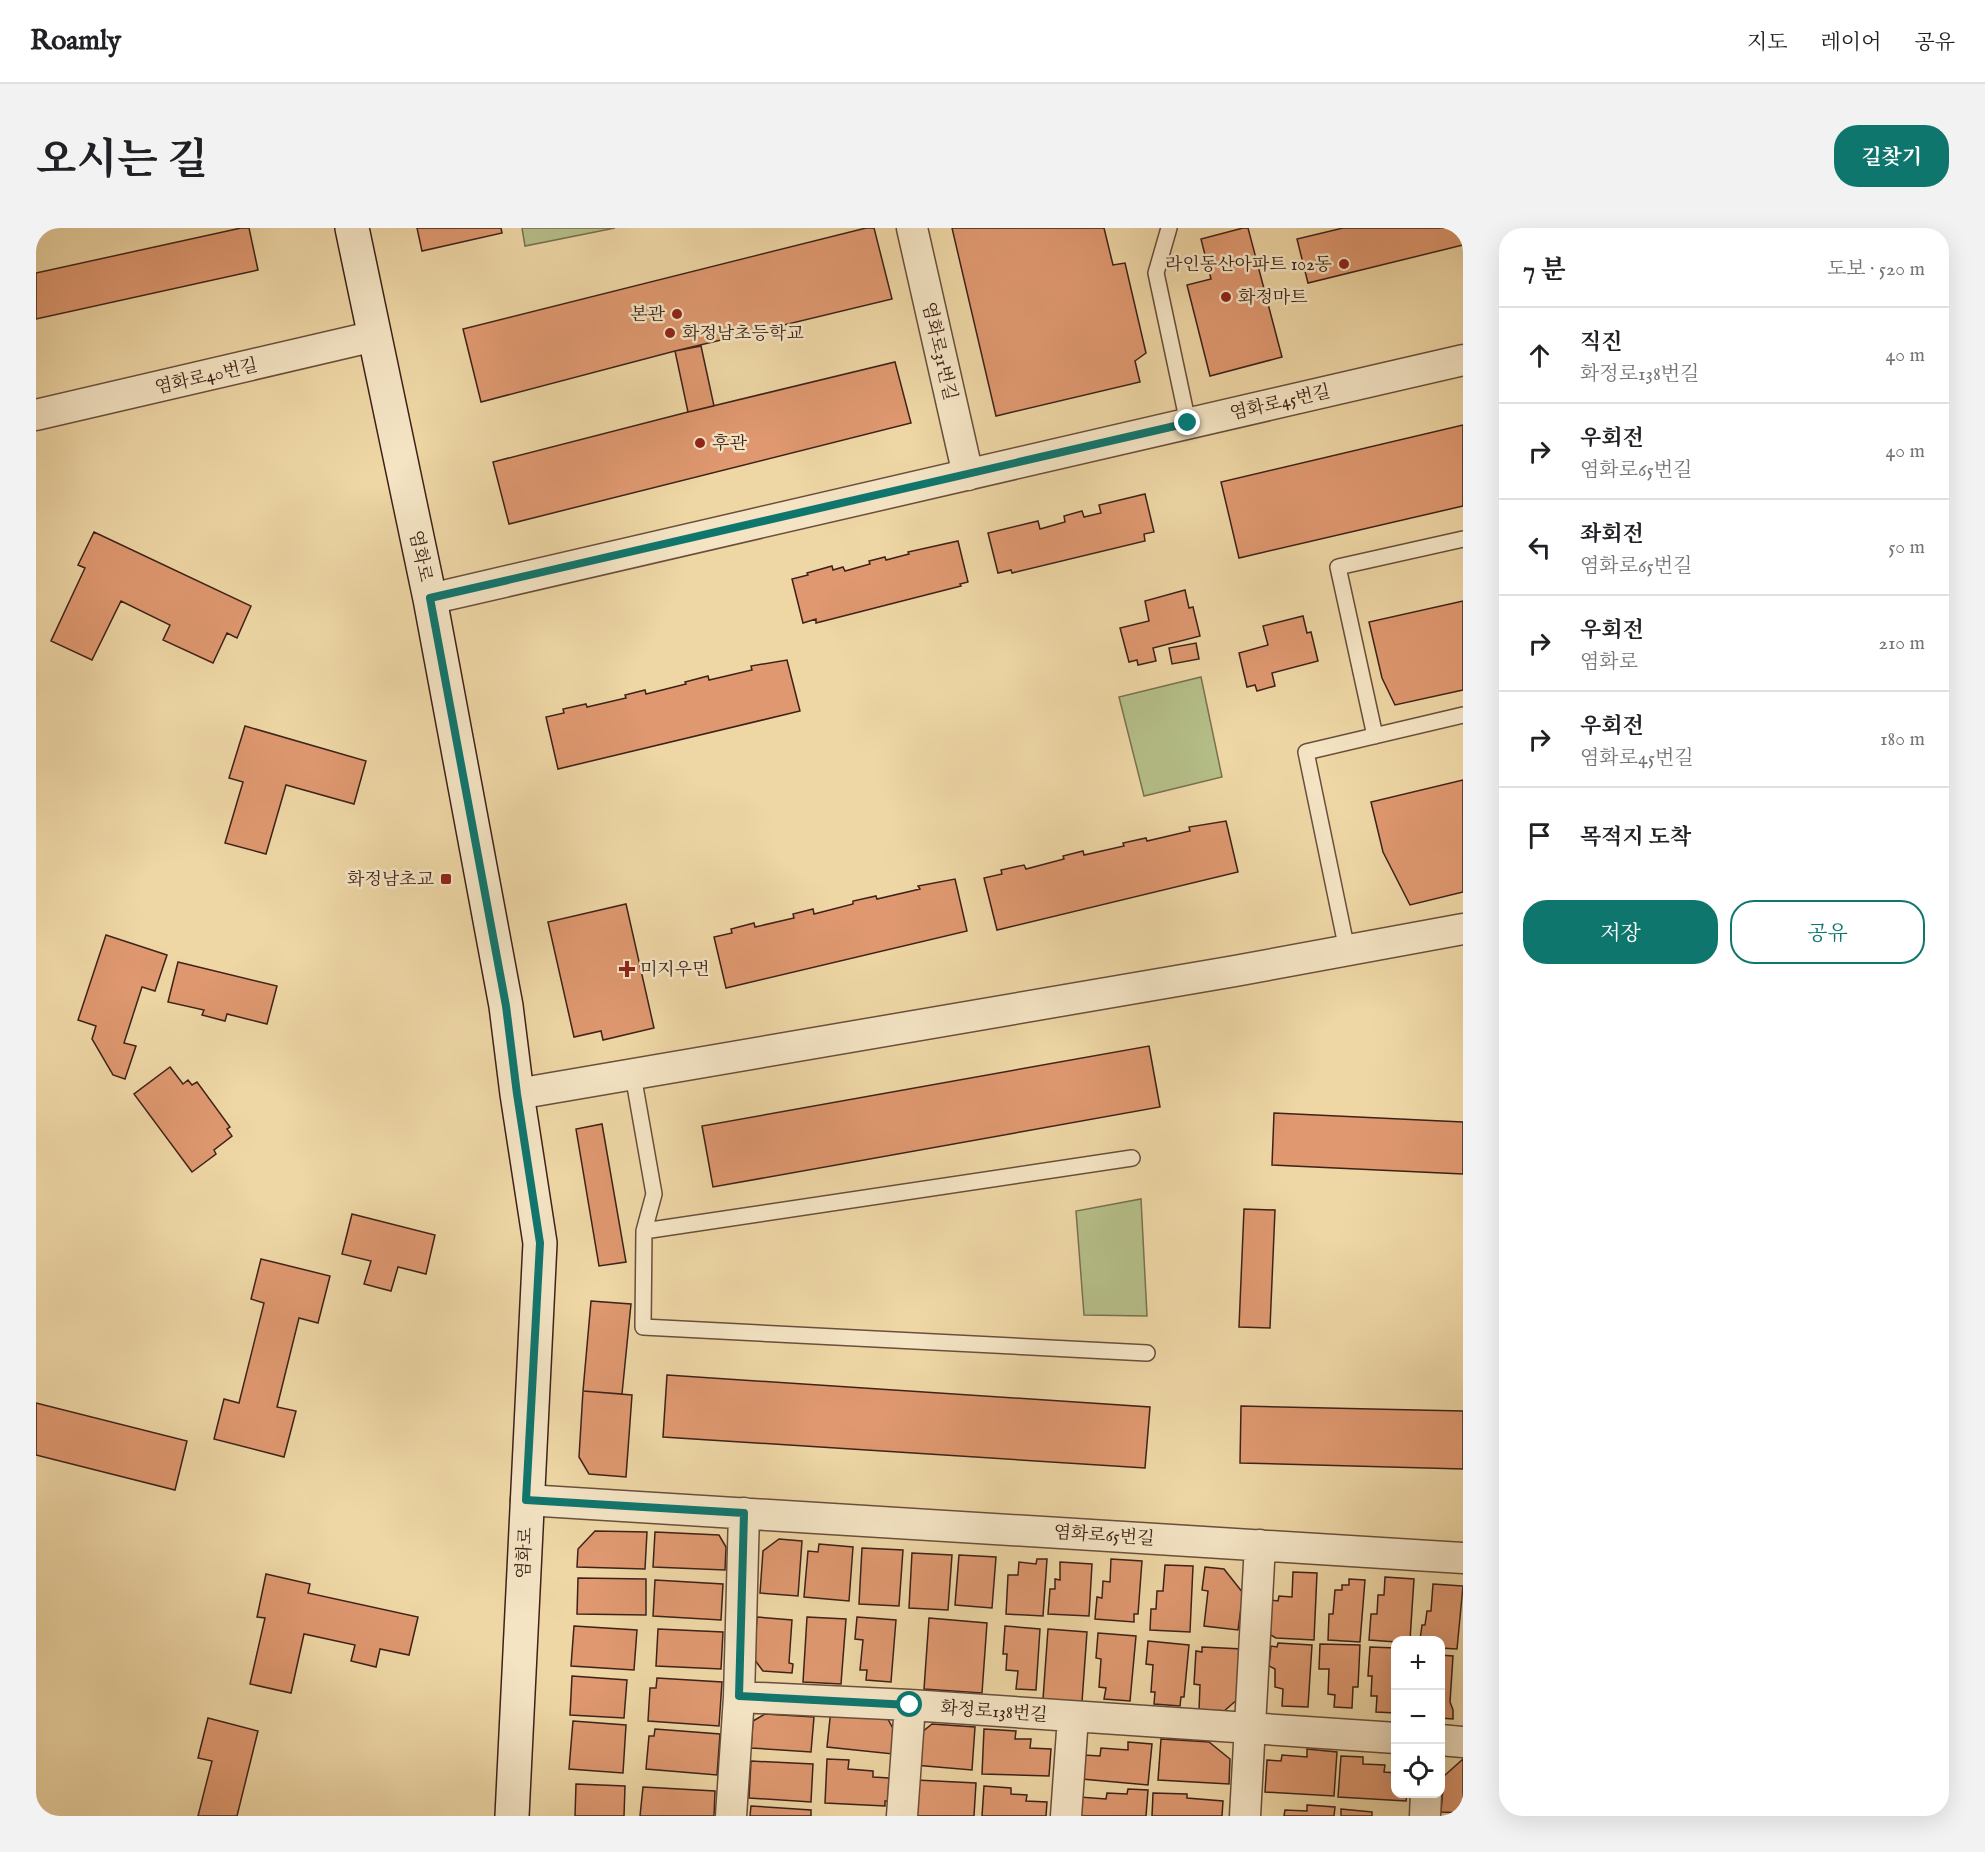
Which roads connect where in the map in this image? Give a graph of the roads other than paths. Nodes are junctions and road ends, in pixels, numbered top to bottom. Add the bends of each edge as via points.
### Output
1 (352, 228) edge
2 (912, 228) edge
3 (1169, 228) edge
4 (375, 336) junction
5 (1463, 360) edge
6 (36, 415) edge
7 (1188, 423) junction
8 (968, 475) junction
9 (1463, 539) edge
10 (430, 598) junction
11 (1463, 715) edge
12 (1375, 736) junction
13 (1463, 929) edge
14 (1347, 950) junction
15 (633, 1075) junction
16 (517, 1094) junction
17 (1132, 1158) dead end
18 (644, 1231) junction
19 (1147, 1353) dead end
20 (526, 1500) junction
21 (744, 1513) junction
22 (1260, 1545) junction
23 (1463, 1558) edge
24 (739, 1696) junction
25 (910, 1705) junction
26 (1073, 1717) junction
27 (1250, 1729) junction
28 (1391, 1738) edge
29 (1445, 1740) edge
30 (1463, 1742) edge
31 (1426, 1798) edge
32 (512, 1816) edge
33 (731, 1816) edge
34 (902, 1816) edge
35 (1066, 1816) edge
36 (1245, 1816) edge
37 (1425, 1816) edge

1 - 4 street, 염화로
2 - 8 street, 염화로31번길
3 - 7 lane via 1156,273
4 - 6 street, 염화로40번길
4 - 10 street, 염화로
5 - 7 street, 염화로45번길
7 - 8 street, 염화로45번길
8 - 10 street, 염화로45번길
9 - 12 lane via 1338,567
10 - 16 street, 염화로 via 506,1006
11 - 12 lane
12 - 14 lane via 1306,752
13 - 14 street
14 - 15 street
15 - 16 street
15 - 18 lane via 654,1194
16 - 20 street, 염화로 via 540,1243
17 - 18 lane
18 - 19 lane via 643,1327
20 - 21 street, 염화로65번길
20 - 32 street, 염화로
21 - 22 street, 염화로65번길
21 - 24 street
22 - 23 street, 염화로65번길
22 - 27 street
24 - 25 street, 화정로138번길
24 - 33 street
25 - 26 street, 화정로138번길
25 - 34 street
26 - 27 street, 화정로138번길
26 - 35 street
27 - 28 street, 화정로138번길
27 - 36 street
29 - 30 street
31 - 37 street

